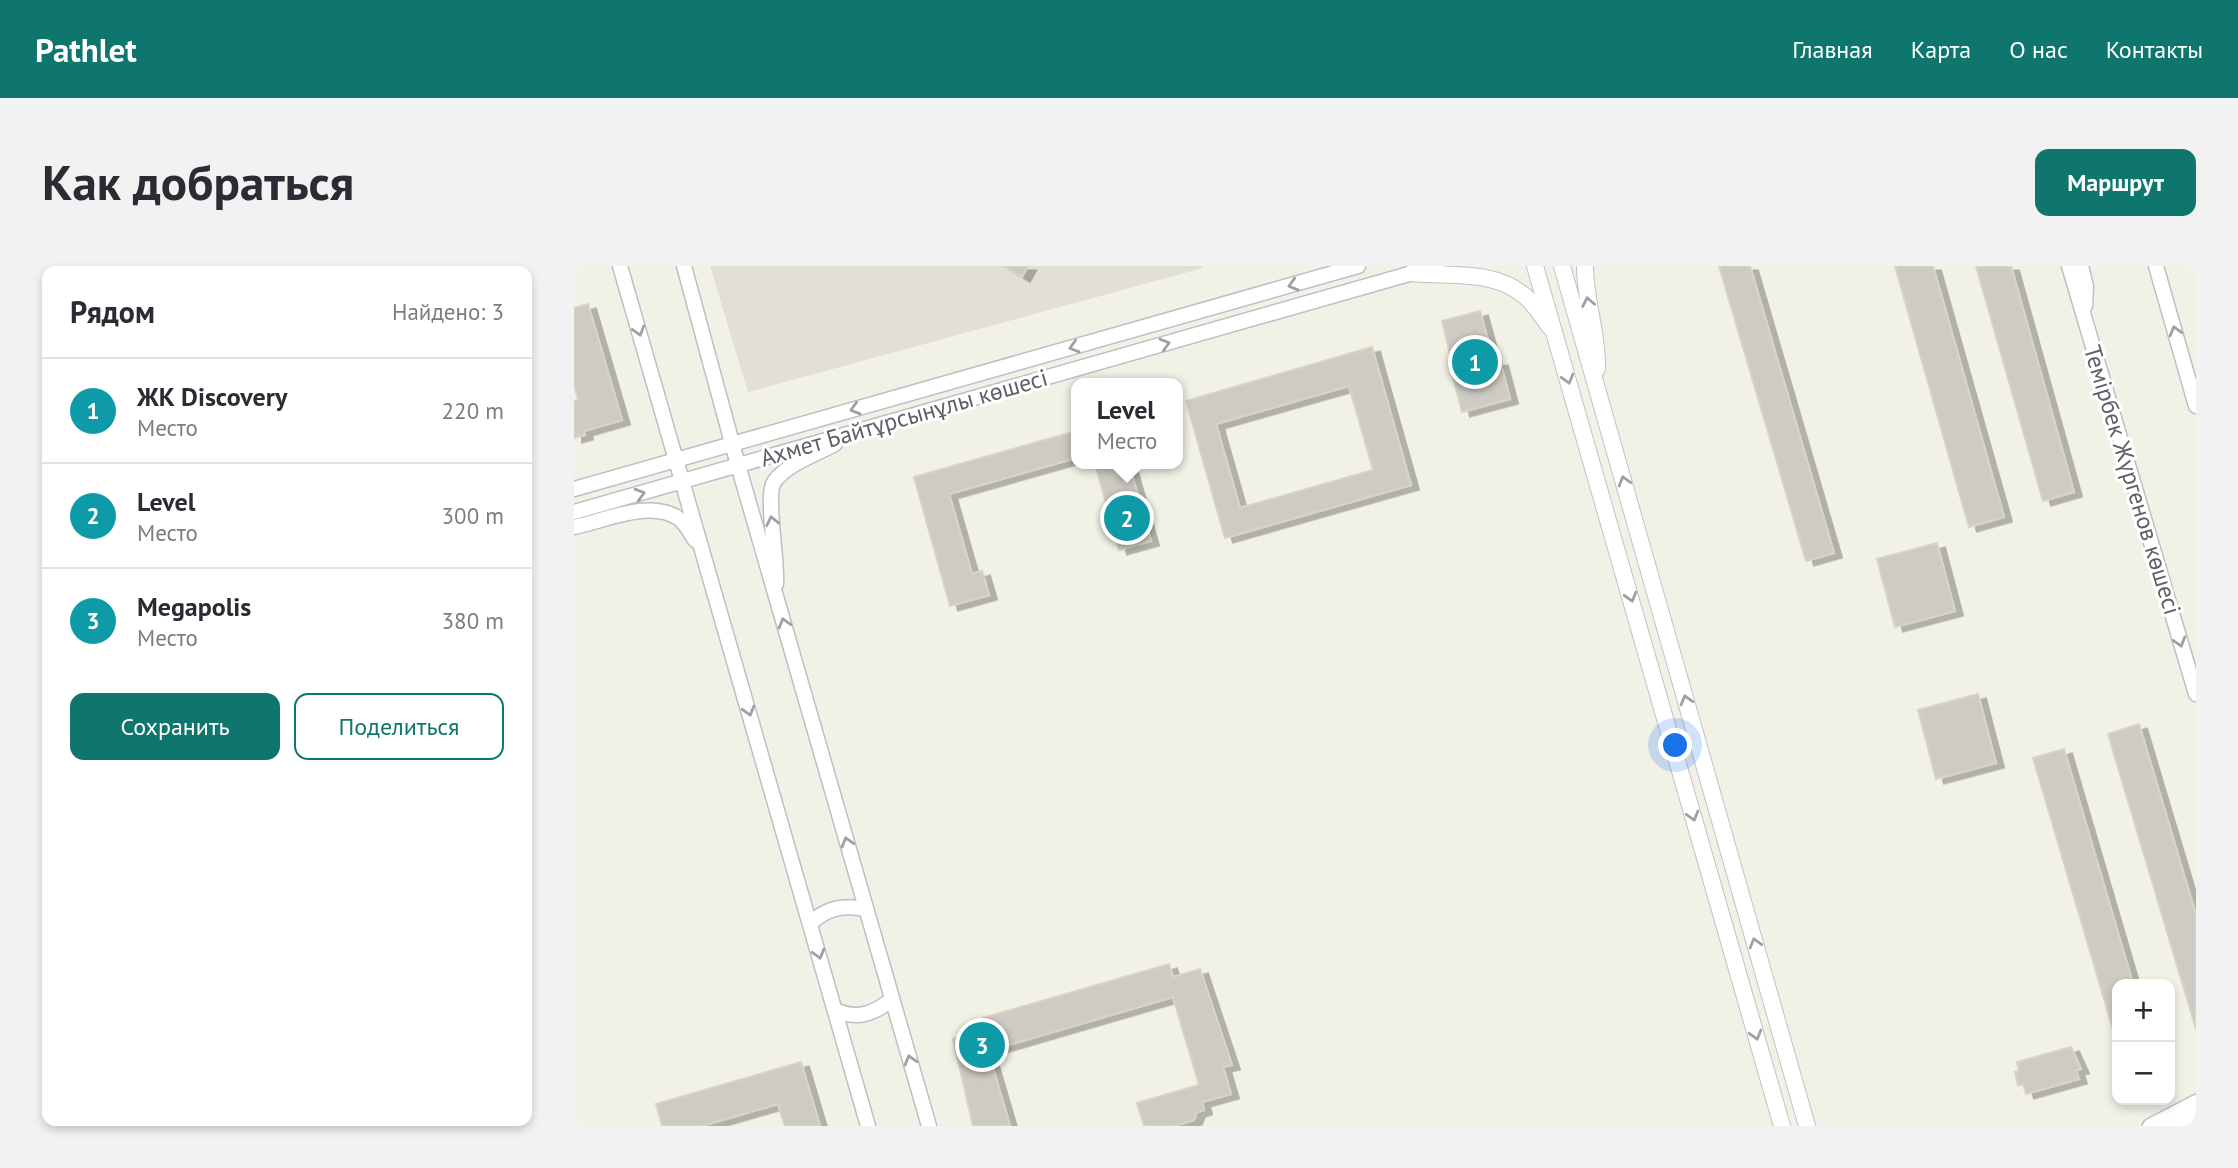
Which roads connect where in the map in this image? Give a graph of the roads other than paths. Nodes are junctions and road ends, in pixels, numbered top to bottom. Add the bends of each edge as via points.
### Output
1 (620, 266) edge
2 (684, 266) edge
3 (1358, 266) edge
4 (1437, 266) edge
5 (1535, 266) edge
6 (1562, 266) edge
7 (1585, 266) edge
8 (2069, 266) edge
9 (2081, 266) edge
10 (2148, 266) edge
11 (2157, 266) edge
12 (1412, 273) junction
13 (2167, 303) junction
14 (2084, 318) junction
15 (1555, 333) junction
16 (1596, 386) junction
17 (2196, 405) edge
18 (864, 429) junction
19 (733, 444) junction
20 (677, 460) junction
21 (738, 465) junction
22 (682, 481) junction
23 (574, 489) edge
24 (574, 512) edge
25 (574, 527) edge
26 (702, 549) junction
27 (775, 594) junction
28 (2196, 694) edge
29 (866, 909) junction
30 (810, 924) junction
31 (892, 999) junction
32 (835, 1010) junction
33 (2196, 1102) edge
34 (1777, 1107) junction
35 (2196, 1115) edge
36 (1807, 1124) edge
37 (868, 1126) edge
38 (929, 1126) edge
39 (1775, 1126) edge
40 (1782, 1126) edge
41 (2150, 1126) edge
42 (2159, 1126) edge

1 -> 20 street
2 - 19 street
3 -> 19 street, Ахмет Байтұрсынұлы көшесі
4 - 12 street, Ахмет Байтұрсынұлы көшесі
5 - 15 main road
6 - 16 main road
16 -> 7 main road via 1597,345
8 - 14 street, Темірбек Жүргенов көшесі
9 - 14 street via 2086,286
10 - 13 street via 2154,287
11 - 13 street
12 - 15 main road via 1497,279 1526,298
18 -> 12 street, Ахмет Байтұрсынұлы көшесі
17 -> 13 street
14 -> 28 street, Темірбек Жүргенов көшесі
15 -> 34 main road
36 -> 16 main road
18 - 21 street, Ахмет Байтұрсынұлы көшесі
27 -> 18 street via 778,562 769,497 773,483 806,459
19 - 20 street, Ахмет Байтұрсынұлы көшесі
19 - 21 street
20 - 22 street
20 - 23 street, Ахмет Байтұрсынұлы көшесі
21 - 22 street, Ахмет Байтұрсынұлы көшесі
21 - 27 street
24 -> 22 street, Ахмет Байтұрсынұлы көшесі
22 - 26 street
25 - 26 street via 638,511 657,512 678,518
26 -> 30 street
29 -> 27 street
29 - 30 street via 838,907
29 - 31 street
30 -> 32 street
31 - 32 street via 871,1013 856,1016
38 -> 31 street
32 - 37 street
33 - 41 street
34 - 39 main road
34 - 40 main road
35 - 42 main road

